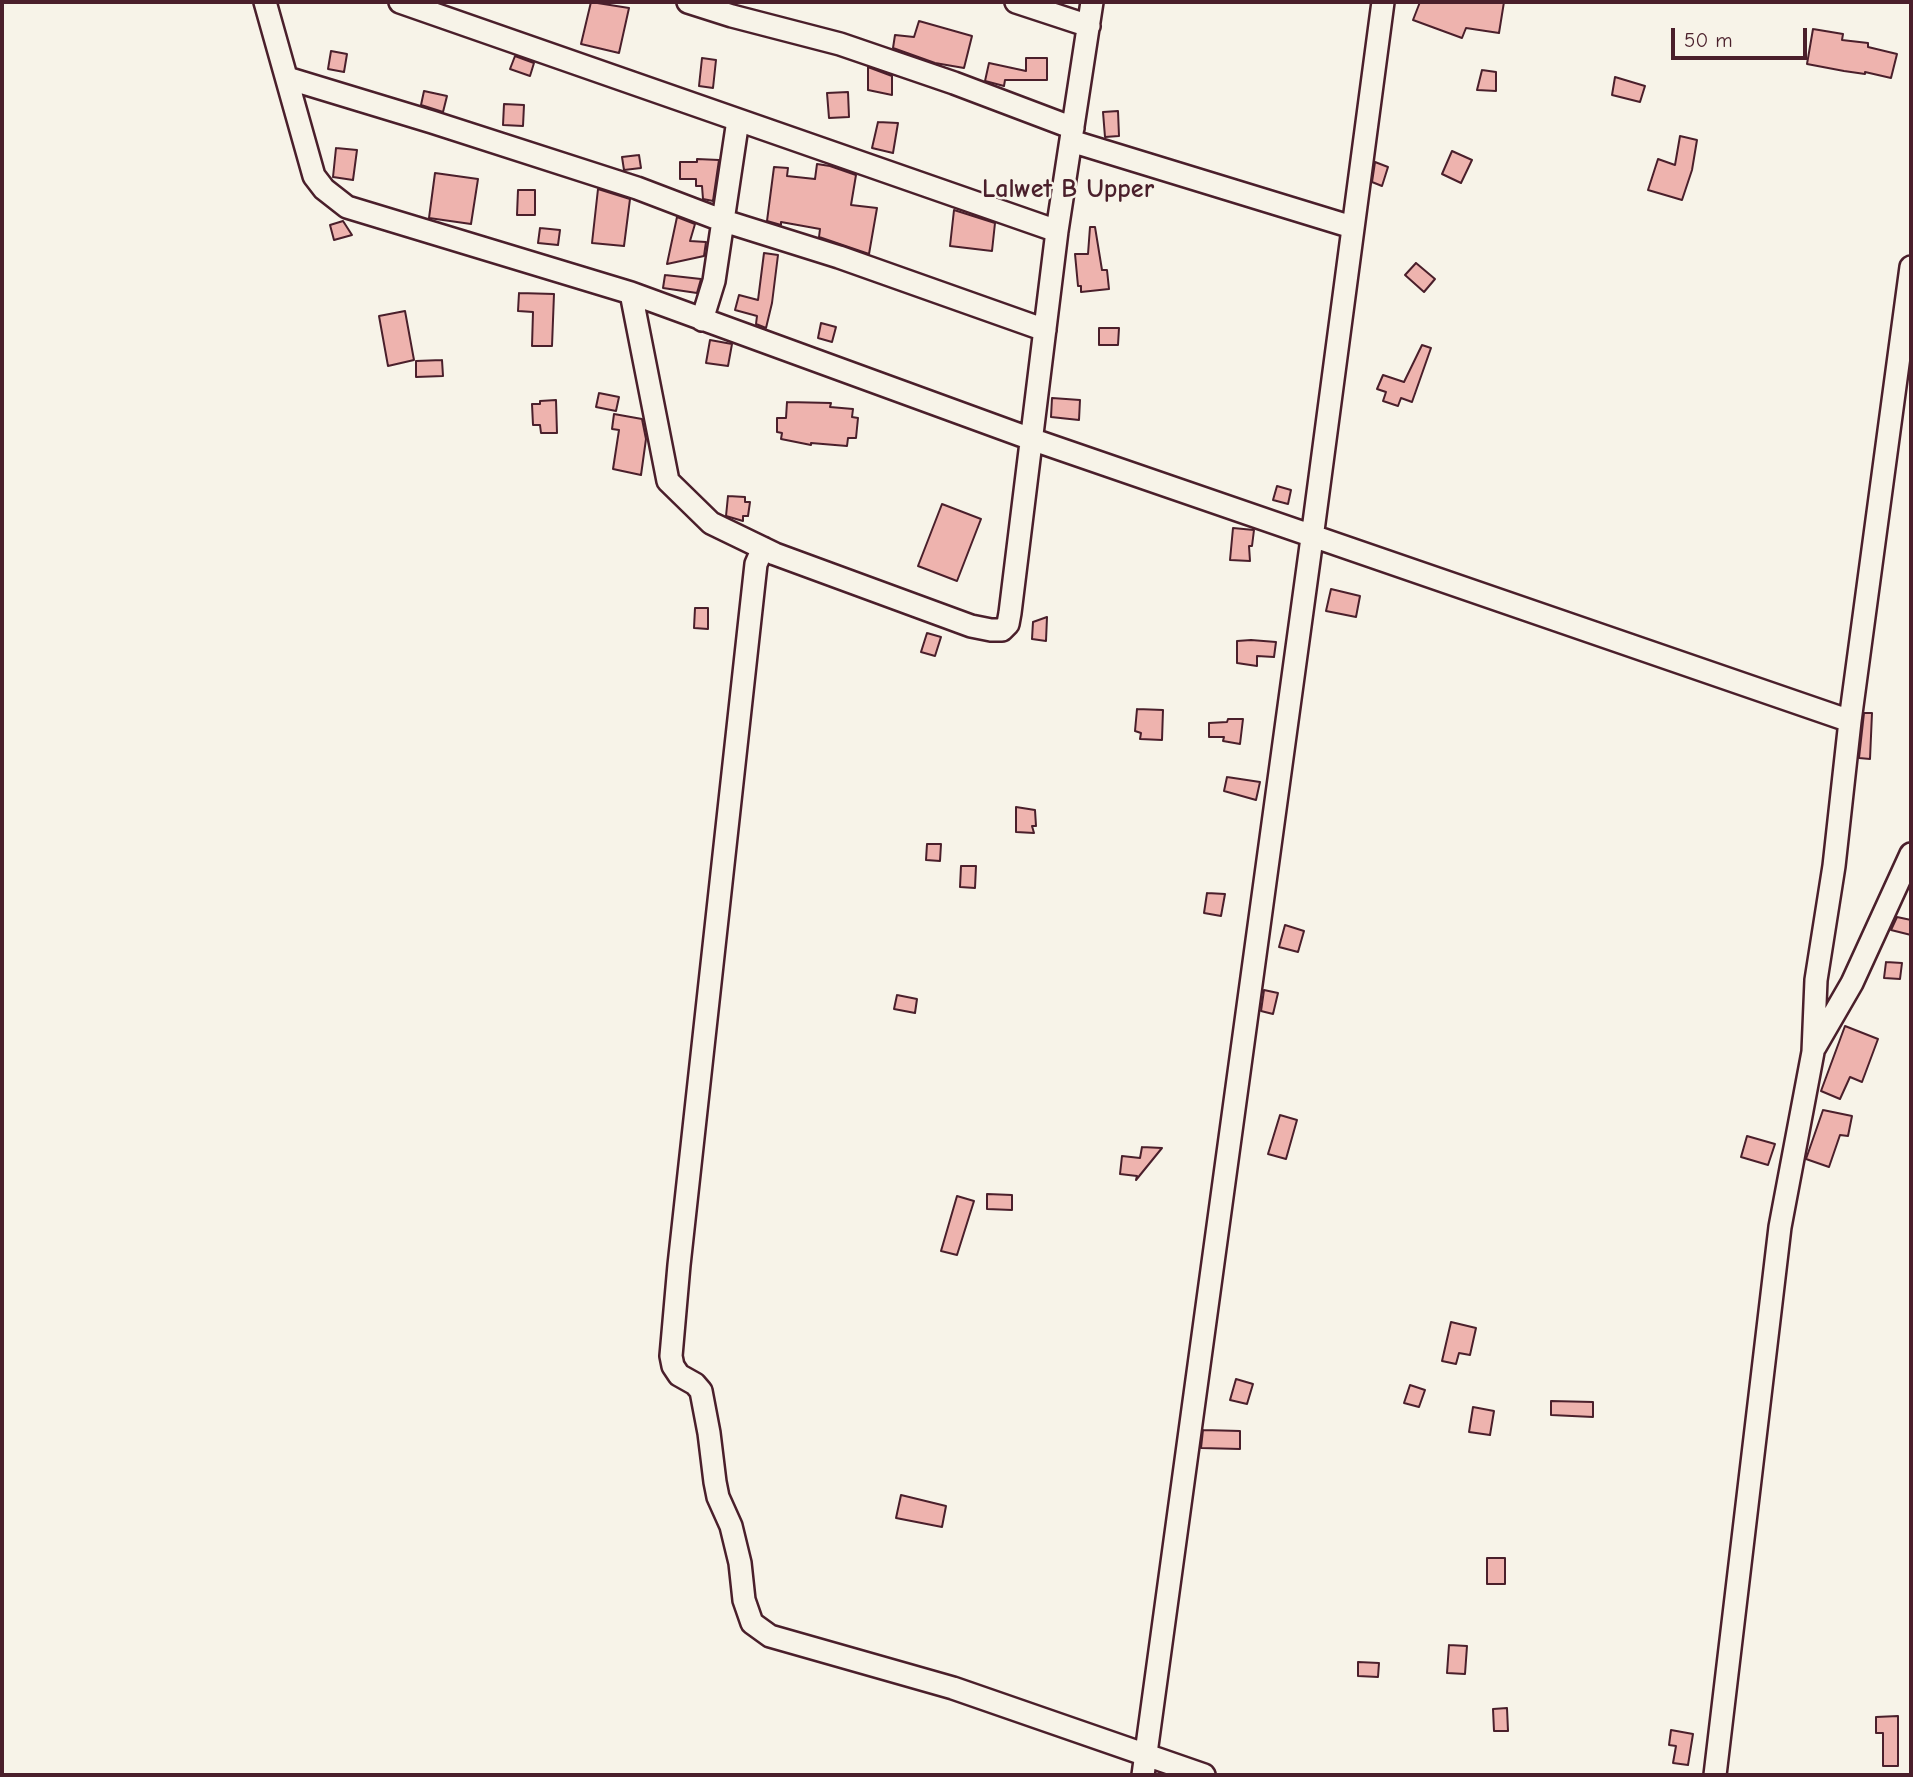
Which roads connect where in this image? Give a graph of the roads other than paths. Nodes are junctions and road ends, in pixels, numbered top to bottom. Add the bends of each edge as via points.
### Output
1 (265, 2) edge
2 (400, 2) edge
3 (688, 2) edge
4 (1016, 2) edge
5 (1093, 2) edge
6 (1383, 2) edge
7 (734, 9) edge
8 (1089, 26) junction
9 (287, 78) junction
10 (738, 120) junction
11 (1072, 135) junction
12 (721, 220) junction
13 (1352, 227) junction
14 (1057, 231) junction
15 (1911, 267) edge
16 (631, 293) junction
17 (702, 320) junction
18 (1045, 330) junction
19 (1031, 439) junction
20 (1312, 538) junction
21 (763, 548) junction
22 (1850, 721) junction
23 (1911, 854) edge
24 (1813, 1052) junction
25 (1145, 1765) edge
26 (1204, 1775) edge
27 (1715, 1775) edge

1 - 9 street
2 - 10 street
3 - 7 street
4 - 8 street
5 - 8 street
6 - 13 street
7 - 11 street via 954,83
8 - 11 street
9 - 12 street via 624,184
9 - 16 street via 314,176 348,207
10 - 12 street
10 - 14 street
11 - 13 street
11 - 14 street
12 - 17 street via 714,281
12 - 18 street
13 - 20 street
14 - 18 street
15 - 22 street
16 - 17 street
16 - 21 street via 668,481 711,523
17 - 19 street
18 - 19 street
19 - 20 street
19 - 21 street via 1010,613 1002,630 971,626
20 - 22 street
20 - 25 street
21 - 25 street via 756,564 671,1356 679,1375 701,1391 715,1482 731,1526 744,1601 752,1623 771,1636 953,1688
22 - 24 street via 1816,980
23 - 24 street via 1852,983
24 - 27 street via 1780,1227
25 - 26 street

